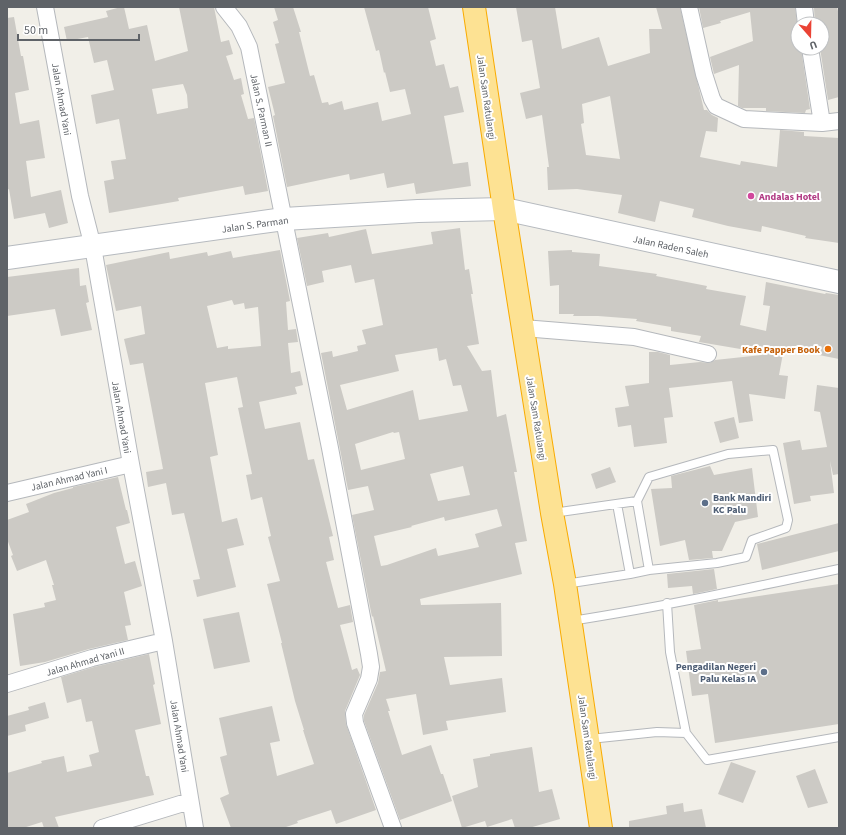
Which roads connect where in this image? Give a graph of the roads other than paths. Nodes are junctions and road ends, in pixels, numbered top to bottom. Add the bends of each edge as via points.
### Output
1 (45, 7) edge
2 (224, 7) edge
3 (474, 7) edge
4 (689, 7) edge
5 (811, 56) edge
6 (822, 122) junction
7 (839, 122) edge
8 (504, 209) junction
9 (284, 219) junction
10 (93, 247) junction
11 (7, 258) edge
12 (839, 282) edge
13 (523, 328) junction
14 (708, 354) dead end
15 (131, 464) junction
16 (7, 493) edge
17 (637, 501) junction
18 (617, 504) junction
19 (552, 513) junction
20 (839, 569) edge
21 (649, 570) junction
22 (630, 574) junction
23 (566, 584) junction
24 (667, 603) junction
25 (571, 621) junction
26 (164, 641) junction
27 (7, 684) edge
28 (686, 733) junction
29 (839, 737) edge
30 (589, 739) junction
31 (190, 801) junction
32 (102, 828) edge
33 (195, 828) edge
34 (393, 828) edge
35 (601, 828) edge

1 - 10 street, Jalan Ahmad Yani via 80,196
2 - 9 street, Jalan S. Parman II via 240,26 249,47
3 - 8 highway, Jalan Sam Ratulangi
4 - 6 street via 704,74 716,106 744,119
5 - 6 street
6 - 7 street
8 - 9 street, Jalan S. Parman
8 - 12 street, Jalan Raden Saleh
8 - 13 highway, Jalan Sam Ratulangi
9 - 10 street, Jalan S. Parman
9 - 34 street, Jalan S. Parman II via 371,667 369,679 354,714 355,723
10 - 11 street, Jalan S. Parman
10 - 15 street, Jalan Ahmad Yani
13 - 14 street via 634,337
13 - 19 highway, Jalan Sam Ratulangi
15 - 16 street, Jalan Ahmad Yani I
15 - 26 street, Jalan Ahmad Yani
17 - 18 lane
17 - 21 lane
17 - 21 lane via 649,477 728,454 774,450 788,520 786,528 752,540 746,557
18 - 19 lane
18 - 22 lane
19 - 23 highway, Jalan Sam Ratulangi
20 - 24 lane
21 - 22 lane
22 - 23 lane
23 - 25 highway, Jalan Sam Ratulangi
24 - 25 lane via 620,614
24 - 28 lane via 670,652
25 - 30 highway, Jalan Sam Ratulangi
26 - 27 street, Jalan Ahmad Yani II via 92,658
26 - 31 street, Jalan Ahmad Yani
28 - 29 lane via 707,760
28 - 30 lane via 657,732
30 - 35 highway, Jalan Sam Ratulangi
31 - 32 street
31 - 33 street, Jalan Ahmad Yani

